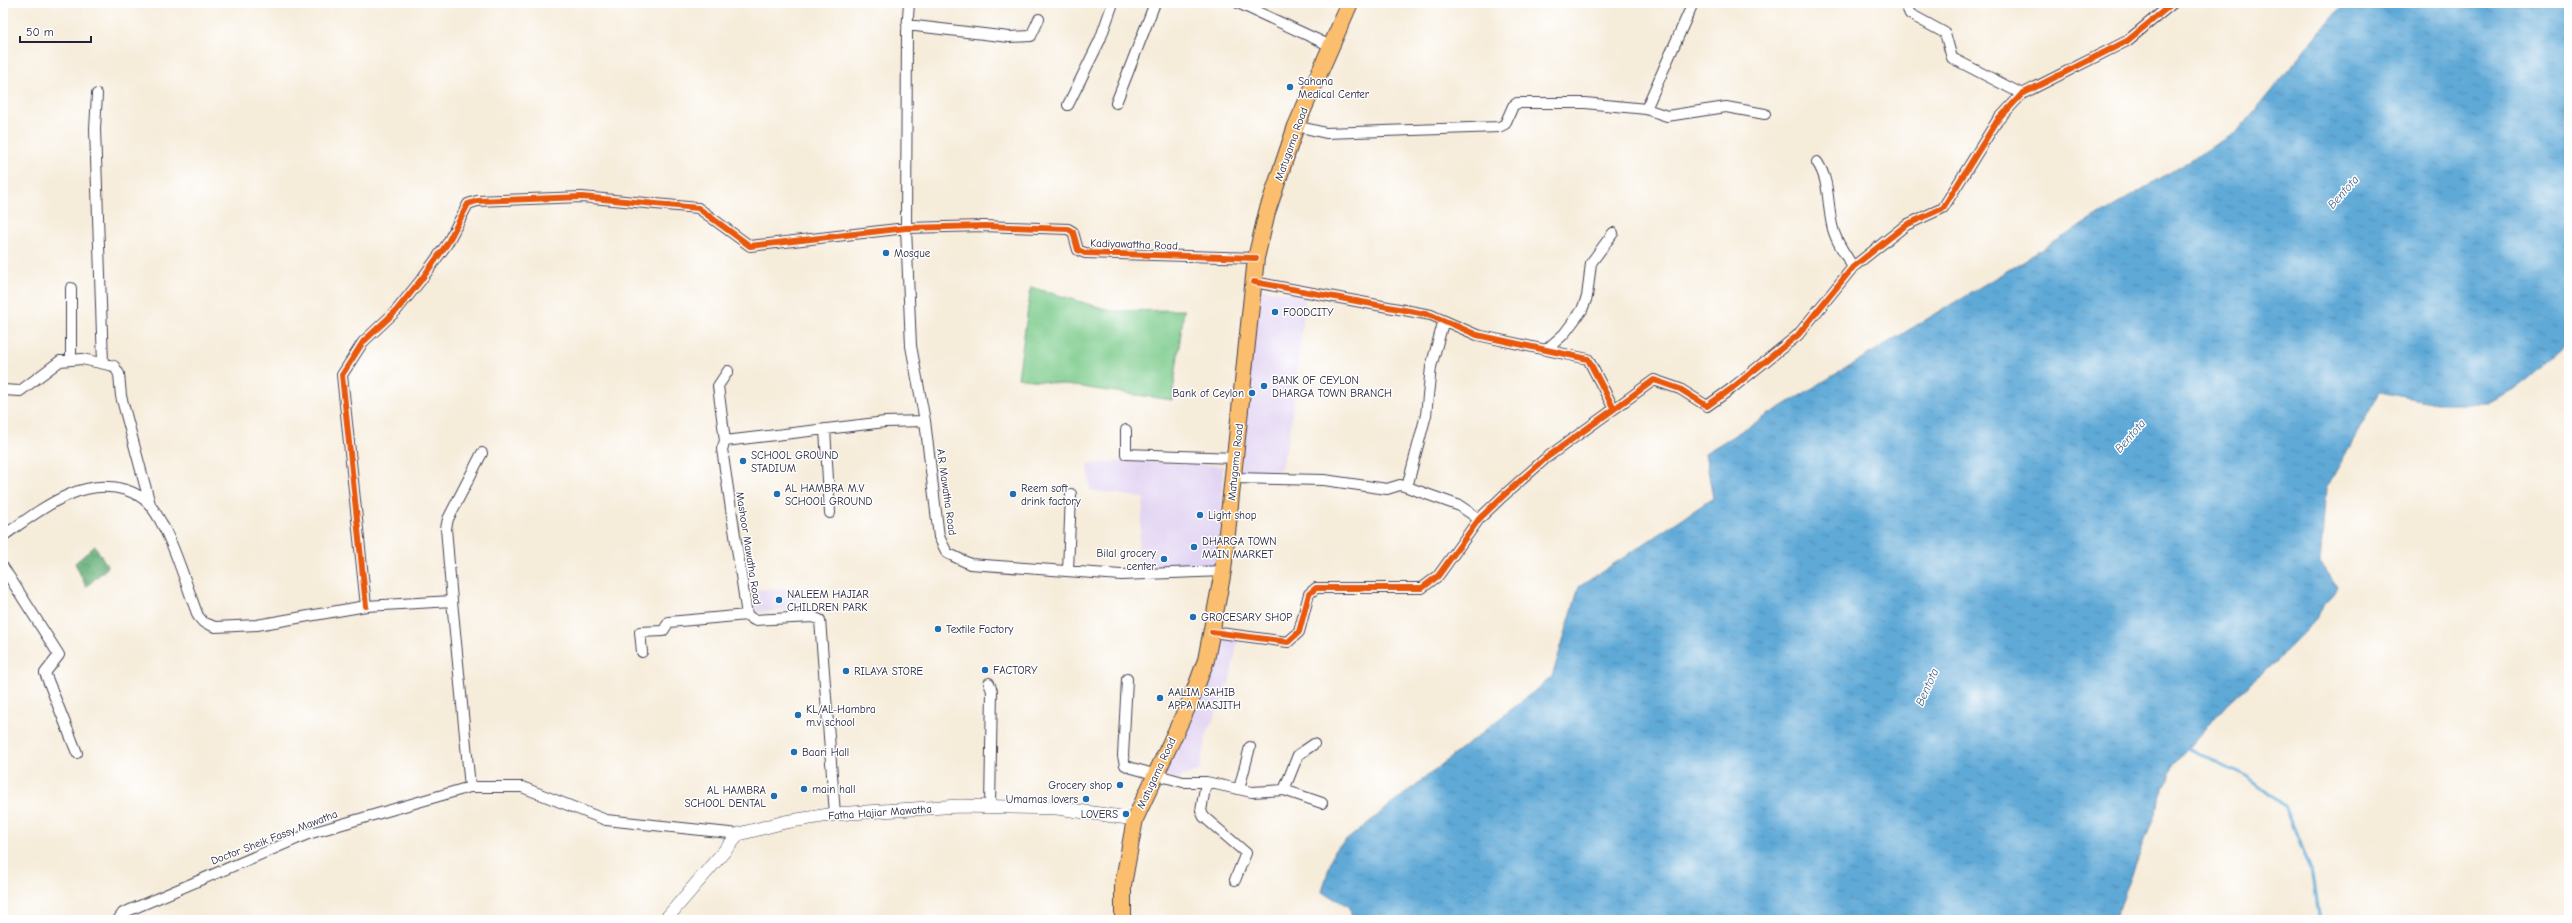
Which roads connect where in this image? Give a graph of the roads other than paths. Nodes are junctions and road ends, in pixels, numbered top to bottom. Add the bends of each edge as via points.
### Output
1 (909, 3) edge
2 (1113, 3) edge
3 (1155, 3) edge
4 (1238, 3) edge
5 (1350, 3) edge
6 (1693, 3) edge
7 (1905, 3) edge
8 (2173, 3) edge
9 (1039, 19) dead end
10 (907, 25) junction
11 (1331, 46) junction
12 (97, 94) dead end
13 (2022, 94) junction
14 (1116, 103) dead end
15 (1068, 104) dead end
16 (1646, 109) junction
17 (1765, 114) dead end
18 (1296, 126) junction
19 (1818, 162) dead end
20 (906, 228) junction
21 (1613, 233) dead end
22 (1256, 258) junction
23 (1853, 267) junction
24 (1254, 282) junction
25 (71, 288) dead end
26 (1443, 322) junction
27 (1546, 350) junction
28 (70, 360) junction
29 (103, 363) junction
30 (728, 371) dead end
31 (3, 390) edge
32 (1614, 409) junction
33 (925, 421) junction
34 (825, 429) junction
35 (1126, 430) dead end
36 (725, 441) junction
37 (482, 453) dead end
38 (1235, 458) junction
39 (1234, 478) junction
40 (1407, 487) junction
41 (1071, 494) dead end
42 (150, 504) junction
43 (830, 513) dead end
44 (1479, 519) junction
45 (3, 536) edge
46 (3, 567) edge
47 (1068, 571) junction
48 (1223, 571) junction
49 (452, 600) junction
50 (366, 606) junction
51 (747, 615) junction
52 (1212, 632) junction
53 (642, 652) dead end
54 (1127, 679) dead end
55 (989, 683) dead end
56 (1314, 744) dead end
57 (1250, 747) dead end
58 (77, 753) dead end
59 (1155, 776) junction
60 (1206, 782) junction
61 (470, 787) junction
62 (1239, 789) junction
63 (1284, 790) junction
64 (1322, 803) dead end
65 (990, 806) junction
66 (835, 814) junction
67 (1135, 819) junction
68 (739, 834) junction
69 (1235, 880) dead end
70 (118, 920) edge
71 (665, 920) edge
72 (1123, 920) edge

1 - 10 street, A.R Mawatha Road
2 - 15 street via 1100,40
3 - 14 street
4 - 11 street
5 - 11 main road, Matugama Road
6 - 16 street
7 - 13 street via 1910,14 1945,33 1952,58
8 - 13 street via 2127,41
9 - 10 street via 1031,36 1010,37
10 - 20 street, A.R Mawatha Road
11 - 18 main road, Matugama Road
12 - 29 street via 95,129
13 - 23 street via 1997,121 1943,208 1906,224
16 - 17 street via 1667,116 1726,107
16 - 18 street via 1585,103 1517,103 1505,124 1499,127 1326,133
18 - 22 main road, Matugama Road via 1267,212
19 - 23 street via 1825,174 1832,227
20 - 22 street, Kadiyawattha Road via 984,226 1068,229 1073,232 1078,250 1085,252
20 - 33 street, A.R Mawatha Road via 911,346
20 - 50 street via 750,246 698,208 582,197 477,201 468,204 447,244 421,280 396,311 363,342 342,375
21 - 27 street via 1591,263 1587,297 1582,310 1564,334
22 - 24 main road, Matugama Road
23 - 32 street via 1798,335 1707,406 1680,389 1654,380
24 - 26 street via 1431,315
24 - 38 main road, Matugama Road
25 - 28 street
26 - 27 street via 1477,335
26 - 40 street via 1431,367 1426,415
27 - 32 street via 1588,358
28 - 29 street via 82,359
28 - 31 street via 60,361 20,391
29 - 42 street via 114,366 118,374 121,396
30 - 36 street, Mashoor Mawatha Road via 718,386
32 - 44 street via 1546,458
33 - 34 street via 885,422
33 - 47 street, A.R Mawatha Road via 939,537 947,553 970,564
34 - 36 street
34 - 43 street
35 - 38 street via 1126,454
36 - 51 street, Mashoor Mawatha Road via 722,449
37 - 49 street via 448,519 446,528
38 - 39 main road, Matugama Road
39 - 40 street via 1324,480 1387,489 1400,485
39 - 48 main road, Matugama Road
40 - 44 street via 1460,506
41 - 47 street
42 - 45 street via 137,494 114,487 89,488 49,503
42 - 50 street via 167,534 198,616 203,622 215,627 257,625
44 - 52 street via 1438,576 1422,588 1316,588 1308,594 1299,632 1288,642
46 - 58 street via 59,655 45,673
47 - 48 street, A.R Mawatha Road via 1121,575
48 - 52 main road, Matugama Road
49 - 50 street
49 - 61 street
51 - 53 street via 668,622 663,631 640,632
51 - 66 street, Mashoor Mawatha Road via 754,620 814,617 820,620
52 - 59 main road, Matugama Road via 1206,660 1193,695
54 - 59 street via 1123,756 1125,765
55 - 65 street via 992,690
56 - 63 street via 1298,755
57 - 62 street
59 - 60 street via 1183,782
59 - 67 main road, Matugama Road
60 - 62 street
60 - 69 street via 1201,811 1204,817 1246,853
61 - 68 street, Doctor Sheik Fassy Mawatha via 522,787 606,820
61 - 70 street, Doctor Sheik Fassy Mawatha via 308,834 124,913
62 - 63 street via 1252,792
63 - 64 street
65 - 66 street, Fatha Hajiar Mawatha
65 - 67 street, Fatha Hajiar Mawatha via 1058,808
66 - 68 street, Fatha Hajiar Mawatha via 785,822
67 - 72 main road, Matugama Road via 1123,885
68 - 71 street

